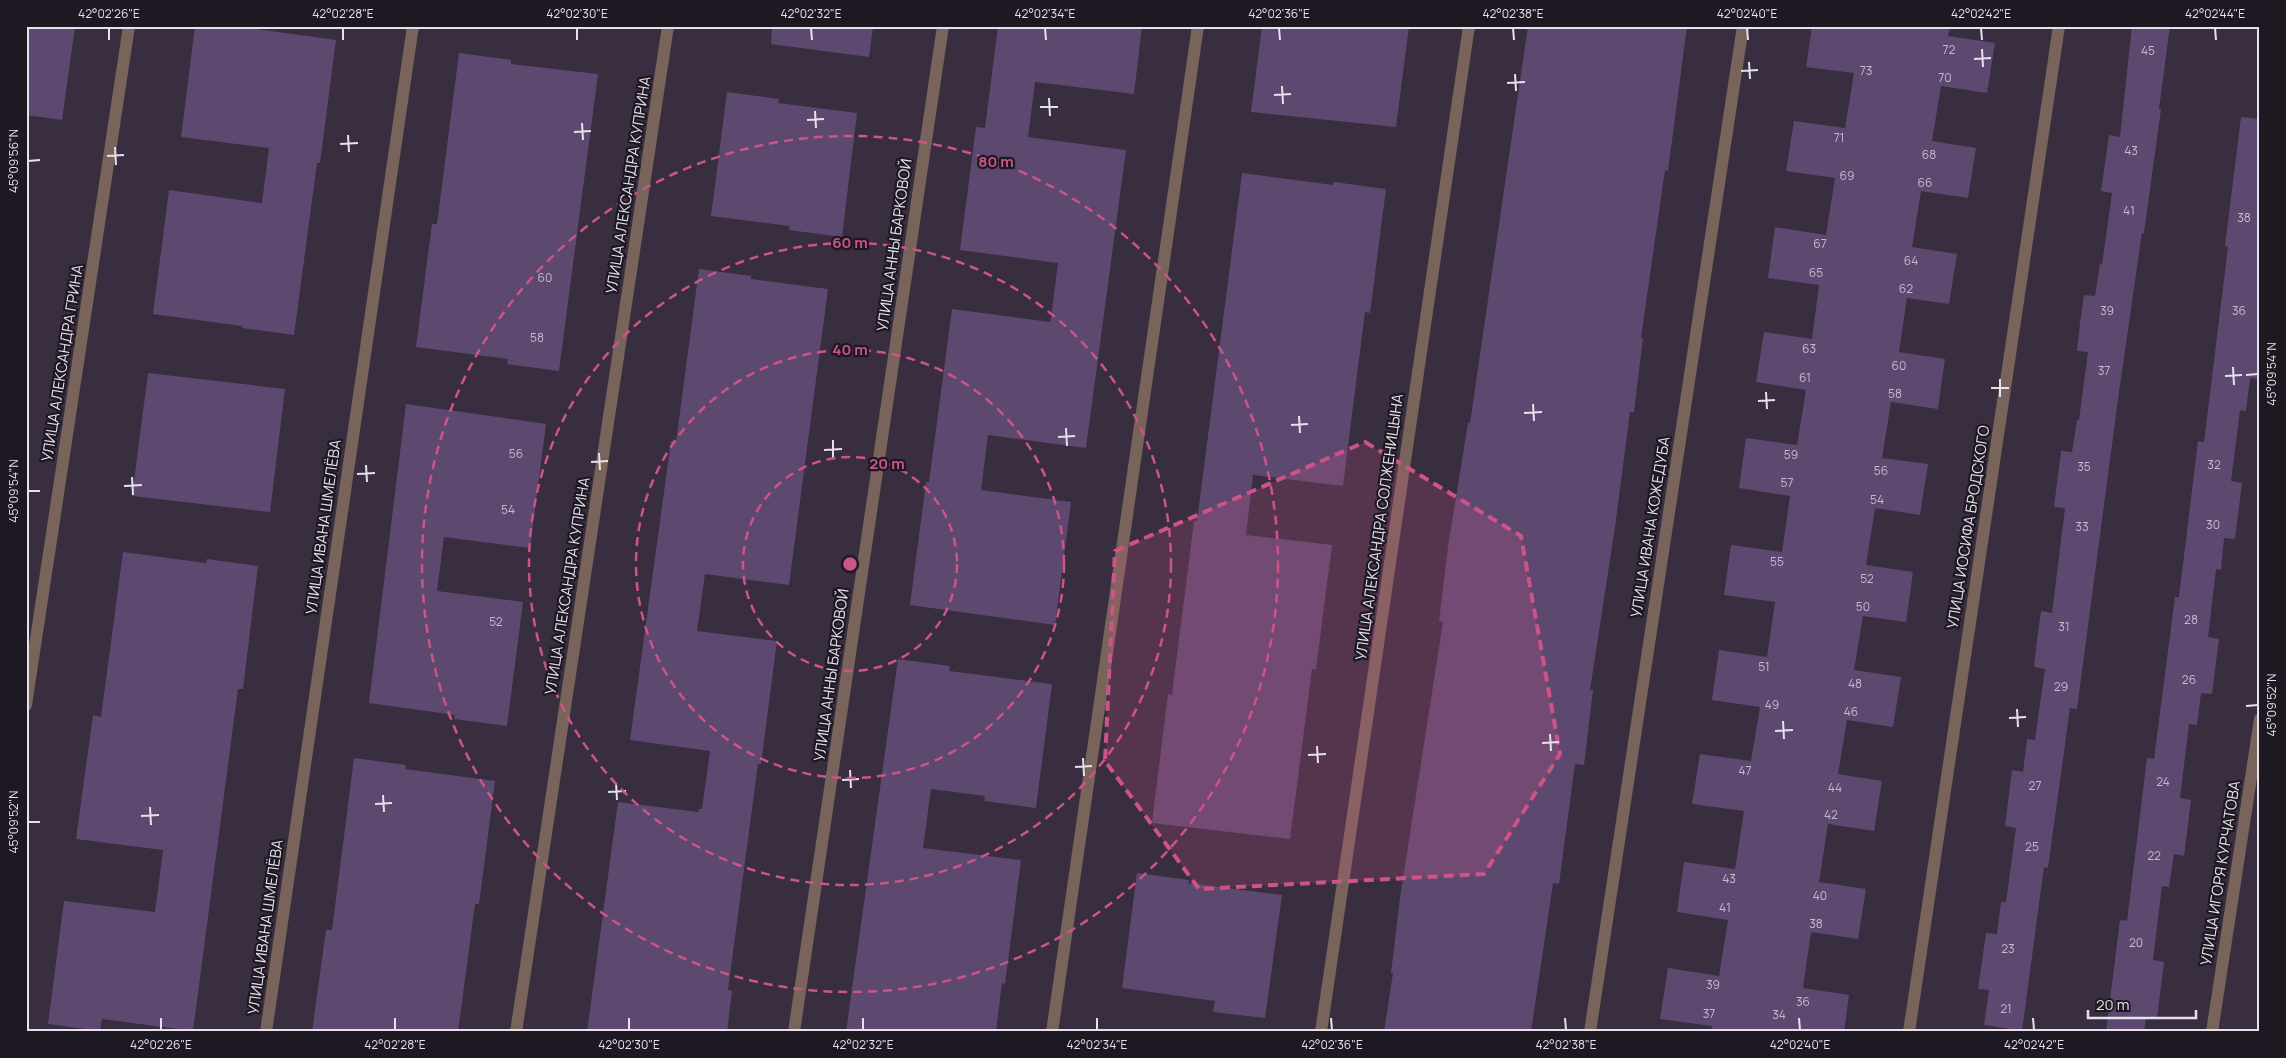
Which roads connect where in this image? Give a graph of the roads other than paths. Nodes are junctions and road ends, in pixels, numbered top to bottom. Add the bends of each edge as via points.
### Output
1 (129, 26) edge
2 (412, 26) edge
3 (668, 26) edge
4 (943, 26) edge
5 (1198, 26) edge
6 (1468, 26) edge
7 (1743, 26) edge
8 (2059, 26) edge
9 (26, 705) edge
10 (2260, 719) edge
11 (266, 1032) edge
12 (516, 1032) edge
13 (794, 1032) edge
14 (1052, 1032) edge
15 (1321, 1032) edge
16 (1590, 1032) edge
17 (1909, 1032) edge
18 (2212, 1032) edge

1 - 9 street, УЛИЦА АЛЕКСАНДРА ГРИНА
2 - 11 street, УЛИЦА ИВАНА ШМЕЛЁВА
3 - 12 street, УЛИЦА АЛЕКСАНДРА КУПРИНА
4 - 13 street, УЛИЦА АННЫ БАРКОВОЙ
5 - 14 street
6 - 15 street, УЛИЦА АЛЕКСАНДРА СОЛЖЕНИЦЫНА
7 - 16 street, УЛИЦА ИВАНА КОЖЕДУБА
8 - 17 street, УЛИЦА ИОСИФА БРОДСКОГО
10 - 18 street, УЛИЦА ИГОРЯ КУРЧАТОВА

